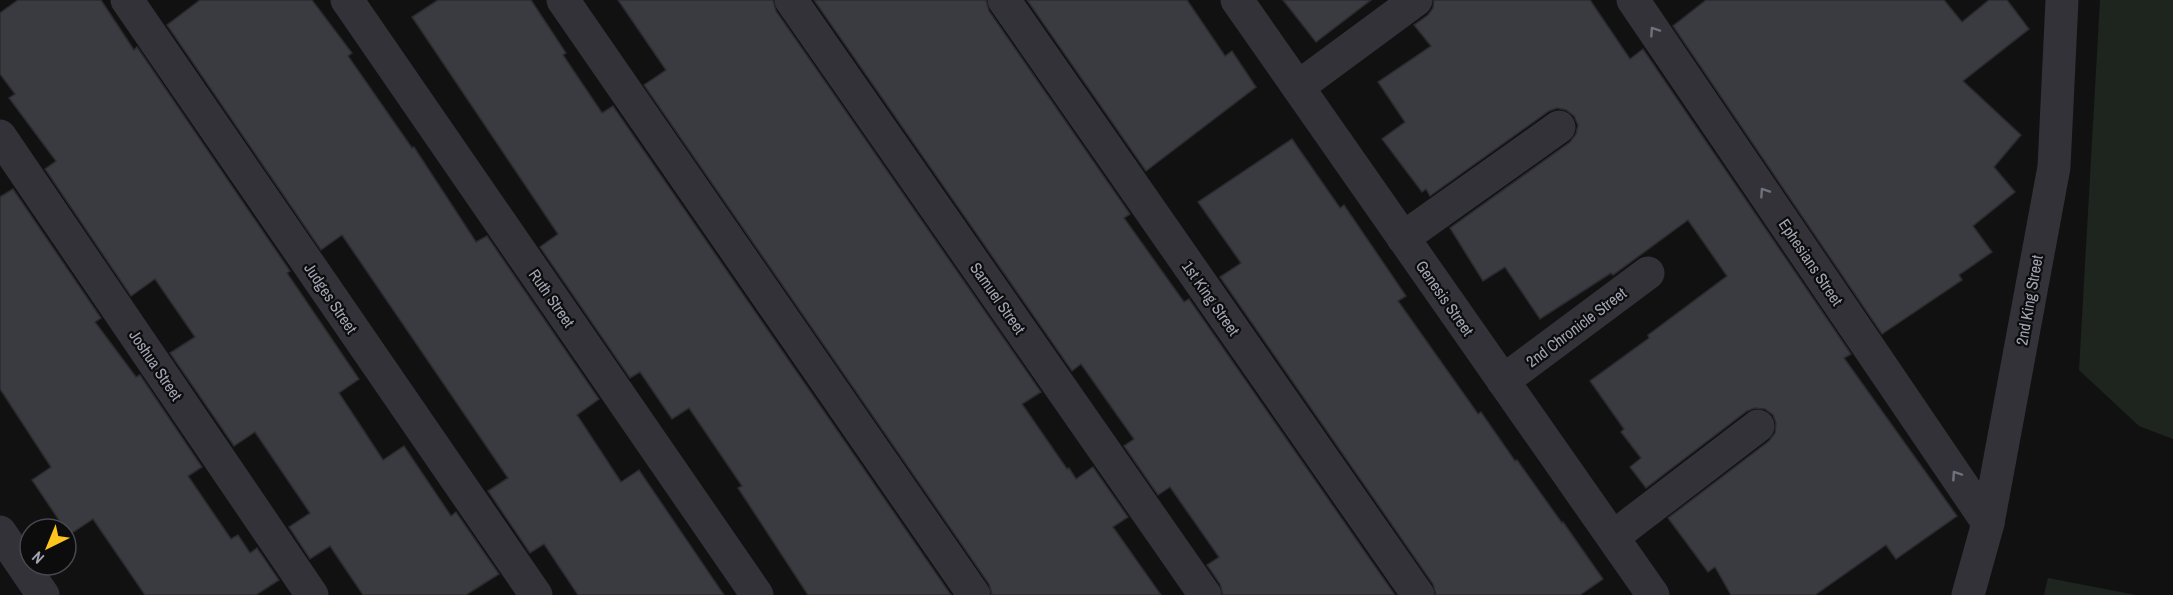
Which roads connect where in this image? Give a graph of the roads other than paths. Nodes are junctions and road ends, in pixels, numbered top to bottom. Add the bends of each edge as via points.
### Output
1 (127, 0) edge
2 (348, 0) edge
3 (564, 0) edge
4 (791, 0) edge
5 (1004, 0) edge
6 (1237, 0) edge
7 (1416, 0) edge
8 (1633, 0) edge
9 (2062, 0) edge
10 (1298, 87) junction
11 (1559, 127) dead end
12 (0, 136) edge
13 (1403, 238) junction
14 (1648, 273) dead end
15 (1503, 381) junction
16 (1758, 426) dead end
17 (1988, 524) junction
18 (0, 532) edge
19 (1613, 537) junction
20 (25, 585) edge
21 (312, 595) edge
22 (536, 595) edge
23 (757, 595) edge
24 (974, 595) edge
25 (1205, 595) edge
26 (1418, 595) edge
27 (1653, 595) edge
28 (1968, 595) edge

1 - 22 street, Judges Street
2 - 23 street, Ruth Street
3 - 24 street
4 - 25 street, Samuel Street
5 - 26 street, 1st King Street
6 - 10 street, Genesis Street
7 - 10 street
17 -> 8 street, Ephesians Street
9 - 17 street, 2nd King Street via 2054,168
10 - 13 street, Genesis Street
11 - 13 street
12 - 21 street, Joshua Street
13 - 15 street, Genesis Street
14 - 15 street, 2nd Chronicle Street
15 - 19 street, Genesis Street
16 - 19 street
17 - 28 street, 2nd King Street
18 - 20 street
19 - 27 street, Genesis Street

